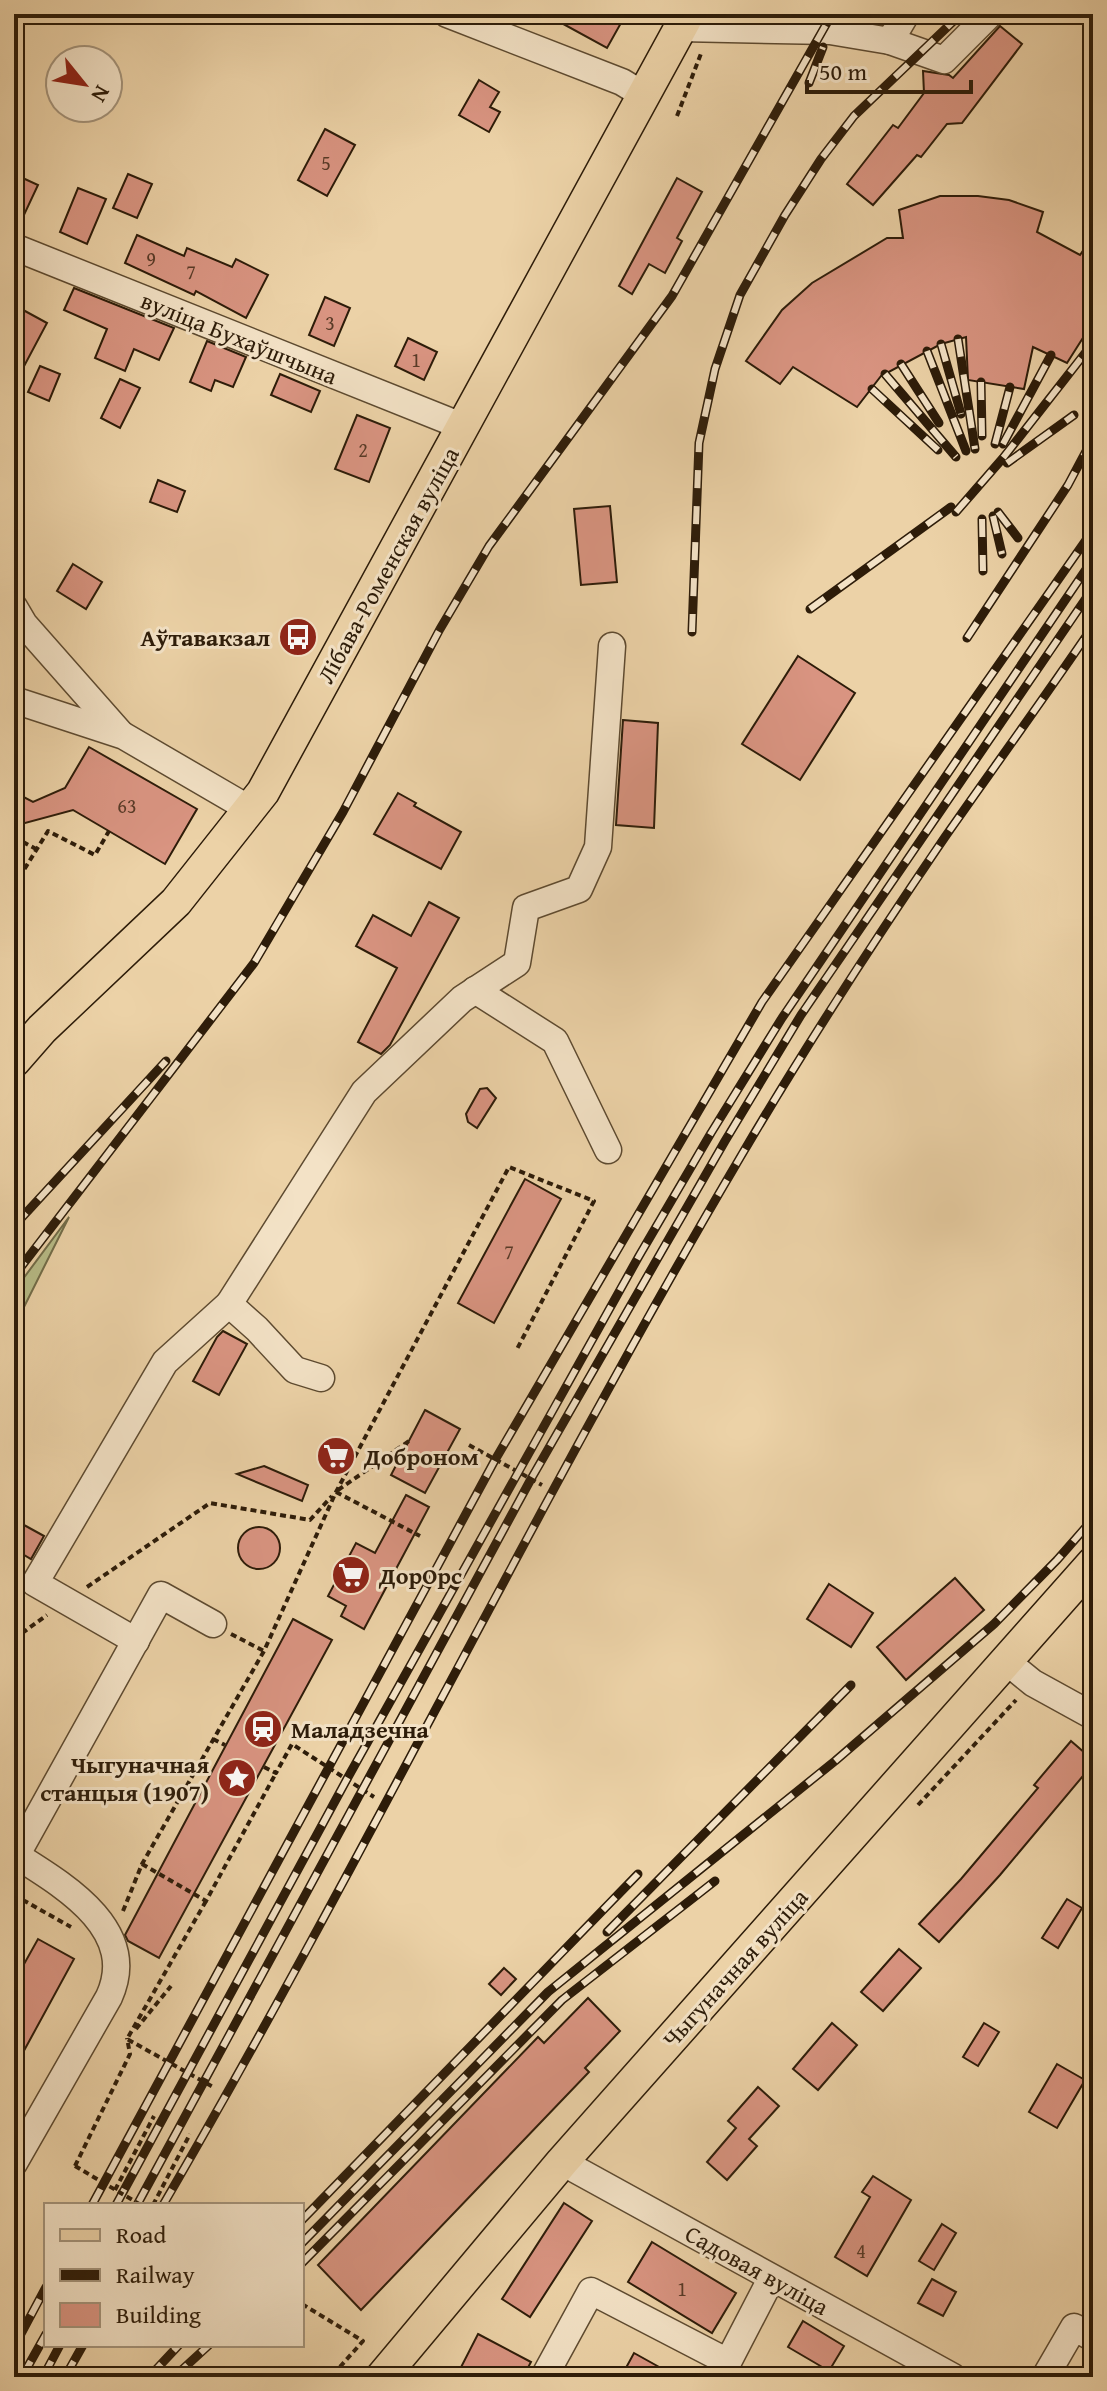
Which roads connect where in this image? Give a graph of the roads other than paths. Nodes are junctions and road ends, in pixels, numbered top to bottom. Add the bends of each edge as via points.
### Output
1 (447, 14) edge
2 (906, 14) edge
3 (990, 14) edge
4 (693, 24) edge
5 (890, 41) junction
6 (645, 96) junction
7 (14, 247) edge
8 (464, 427) junction
9 (14, 607) edge
10 (612, 646) dead end
11 (14, 700) edge
12 (124, 736) junction
13 (251, 810) junction
14 (475, 990) junction
15 (14, 1061) edge
16 (608, 1150) dead end
17 (229, 1304) junction
18 (321, 1378) dead end
19 (1093, 1563) edge
20 (213, 1624) road end
21 (136, 1641) junction
22 (1006, 1661) junction
23 (1093, 1716) edge
24 (15, 1855) edge
25 (562, 2162) junction
26 (14, 2163) edge
27 (771, 2279) junction
28 (1093, 2338) edge
29 (390, 2375) edge
30 (544, 2377) edge
31 (953, 2377) edge
32 (1045, 2377) edge

1 - 6 street via 622,82
2 - 5 street
3 - 5 street via 944,60
4 - 5 street via 830,31
4 - 6 main road, Лібава-Роменская вуліца
6 - 8 main road, Лібава-Роменская вуліца
7 - 8 street, вуліца Бухаўшчына
8 - 13 main road, Лібава-Роменская вуліца
9 - 12 street
10 - 14 street via 598,847 579,889 526,908 517,963
11 - 12 street
12 - 13 street
13 - 15 main road, Лібава-Роменская вуліца via 176,902
14 - 16 street via 555,1041
14 - 17 street via 364,1092
17 - 18 street via 295,1370
17 - 21 street via 165,1362 35,1583
19 - 22 main road, Чыгуначная вуліца
20 - 21 street via 161,1595
21 - 24 street
22 - 23 street via 1033,1683
22 - 25 main road, Чыгуначная вуліца
24 - 26 street via 56,1881 96,1917 108,1932 118,1965 109,1997
25 - 27 street, Садовая вуліца
25 - 29 main road, Чыгуначная вуліца
27 - 30 street via 728,2362 591,2291
27 - 31 street, Садовая вуліца
28 - 32 street via 1074,2327

